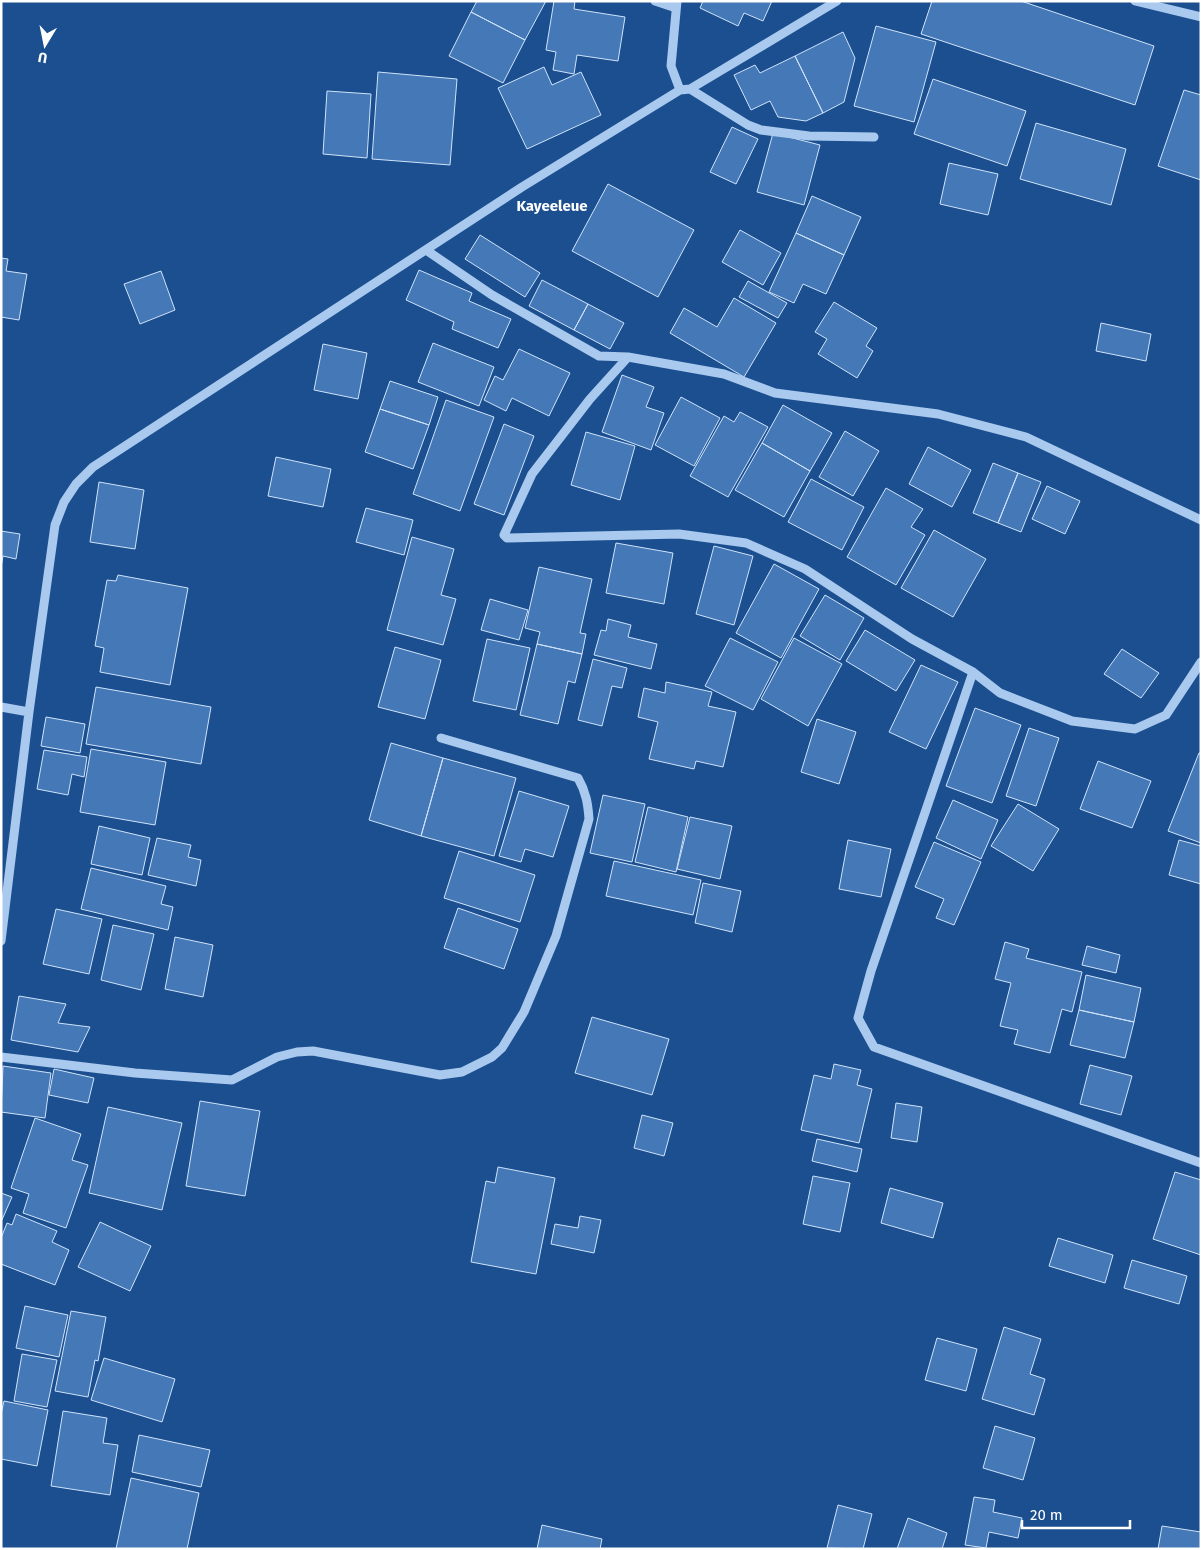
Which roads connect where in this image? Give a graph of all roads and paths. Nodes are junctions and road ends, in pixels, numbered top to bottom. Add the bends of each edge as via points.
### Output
1 (655, 1) edge
2 (837, 1) edge
3 (1135, 1) edge
4 (677, 5) edge
5 (1201, 17) edge
6 (690, 89) junction
7 (680, 90) junction
8 (874, 137) dead end
9 (426, 250) junction
10 (628, 357) junction
11 (1201, 520) edge
12 (1201, 662) edge
13 (973, 672) junction
14 (1, 707) edge
15 (29, 712) junction
16 (441, 738) dead end
17 (1, 941) edge
18 (1, 1057) edge
19 (1201, 1163) edge

1 - 4 street
2 - 6 street
3 - 5 street
4 - 7 street via 671,66
6 - 7 street
6 - 8 street via 761,130 808,136
7 - 9 street
9 - 10 street via 492,295 599,356
9 - 15 street via 92,467 76,484 64,502 55,526
10 - 11 street via 724,374 775,393 938,414 1026,437
10 - 13 street via 590,399 532,474 504,537 679,534 746,543 805,569 912,639
12 - 13 street via 1166,715 1135,729 1072,721 1000,693
13 - 19 street via 858,1018 874,1046
14 - 15 street
15 - 17 street
16 - 18 street via 578,778 588,803 589,819 556,936 524,1012 492,1058 462,1072 440,1075 313,1051 297,1052 277,1057 232,1080 135,1073

